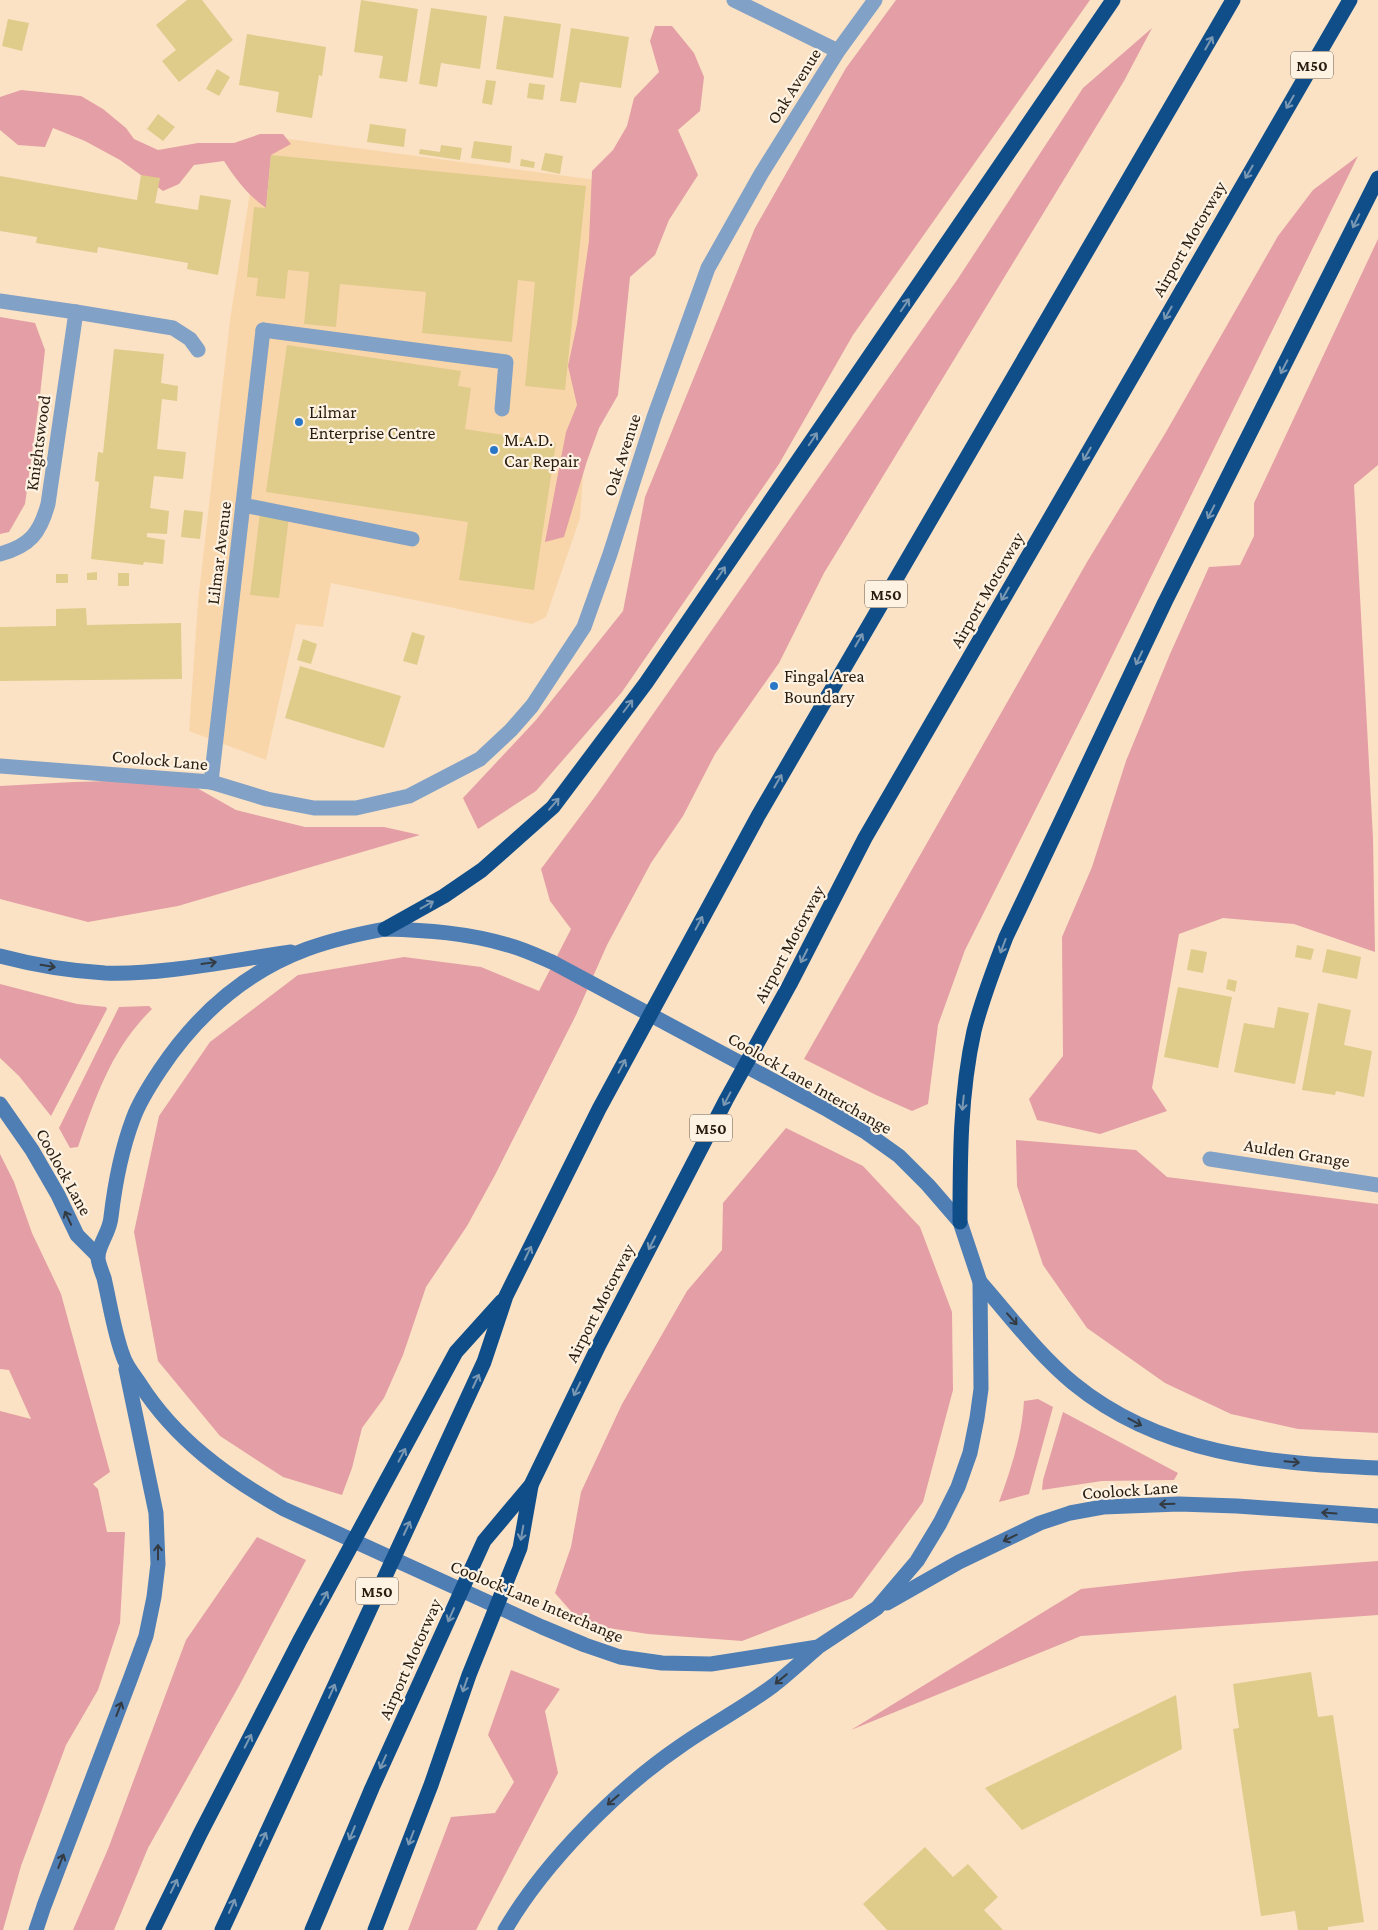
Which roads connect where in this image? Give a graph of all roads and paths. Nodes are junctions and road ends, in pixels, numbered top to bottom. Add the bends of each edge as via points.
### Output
1 (734, 0) edge
2 (875, 0) edge
3 (1113, 0) edge
4 (1233, 0) edge
5 (1350, 0) edge
6 (838, 51) junction
7 (1378, 178) edge
8 (0, 301) edge
9 (76, 312) junction
10 (198, 350) dead end
11 (502, 409) dead end
12 (243, 505) junction
13 (412, 539) dead end
14 (0, 554) edge
15 (0, 766) edge
16 (211, 782) junction
17 (314, 808) joint
18 (385, 929) junction
19 (306, 950) junction
20 (0, 956) edge
21 (0, 1104) edge
22 (1210, 1159) dead end
23 (1378, 1185) edge
24 (960, 1222) junction
25 (98, 1256) junction
26 (980, 1282) junction
27 (506, 1296) junction
28 (123, 1358) junction
29 (1378, 1468) edge
30 (531, 1485) junction
31 (1378, 1516) edge
32 (878, 1608) junction
33 (818, 1647) junction
34 (36, 1930) edge
35 (153, 1930) edge
36 (222, 1930) edge
37 (312, 1930) edge
38 (375, 1930) edge
39 (505, 1930) edge

1 - 6 street
2 - 6 street, Oak Avenue
18 -> 3 highway via 482,870 553,807 646,683
27 -> 4 highway, M50 via 599,1109 758,816
5 -> 30 highway, Airport Motorway / M50 via 865,838 603,1336
6 - 17 street, Oak Avenue via 761,174 708,268 584,627 532,706 480,759 409,796 356,808
7 -> 24 highway via 1165,602 1003,945 974,1032 965,1085
8 - 9 street
9 - 10 street via 173,328 190,338
9 - 14 street, Knightswood via 44,519 33,538 18,549
11 - 12 street, Lilmar Avenue via 506,362 263,330
12 - 13 street
12 - 16 street, Lilmar Avenue
15 - 16 street, Coolock Lane
16 - 17 street, Coolock Lane via 267,799
18 - 19 main road, Coolock Lane Interchange via 347,936
18 - 24 main road, Coolock Lane Interchange via 462,934 510,945 552,962 864,1131 899,1156
20 -> 19 main road via 106,973 181,968
19 - 25 main road, Coolock Lane Interchange via 260,972 221,998 194,1025 152,1082 134,1117 120,1161 110,1227
25 -> 21 main road, Coolock Lane via 77,1235 32,1150
22 - 23 street, Aulden Grange
24 - 26 main road, Coolock Lane Interchange
25 - 28 main road, Coolock Lane Interchange
26 -> 29 main road via 1039,1350 1072,1382 1106,1407 1149,1430 1228,1454
26 - 32 main road, Coolock Lane Interchange via 981,1388 970,1453 958,1487 917,1561
35 -> 27 highway via 300,1640 456,1352
36 -> 27 highway, M50 via 484,1362
28 - 33 main road, Coolock Lane Interchange via 148,1398 176,1430 199,1453 250,1489 284,1509 585,1645 620,1657 662,1663 711,1664
34 -> 28 main road via 146,1636 154,1597 158,1564 156,1513
30 -> 37 highway, Airport Motorway / M50 via 484,1541 372,1788
30 -> 38 highway via 520,1548 469,1675 432,1784
31 -> 32 main road, Coolock Lane via 1179,1504 1103,1507 1070,1513 1040,1523 959,1562
32 - 33 main road, Coolock Lane Interchange
33 -> 39 main road via 773,1685 650,1768 604,1808 541,1879

